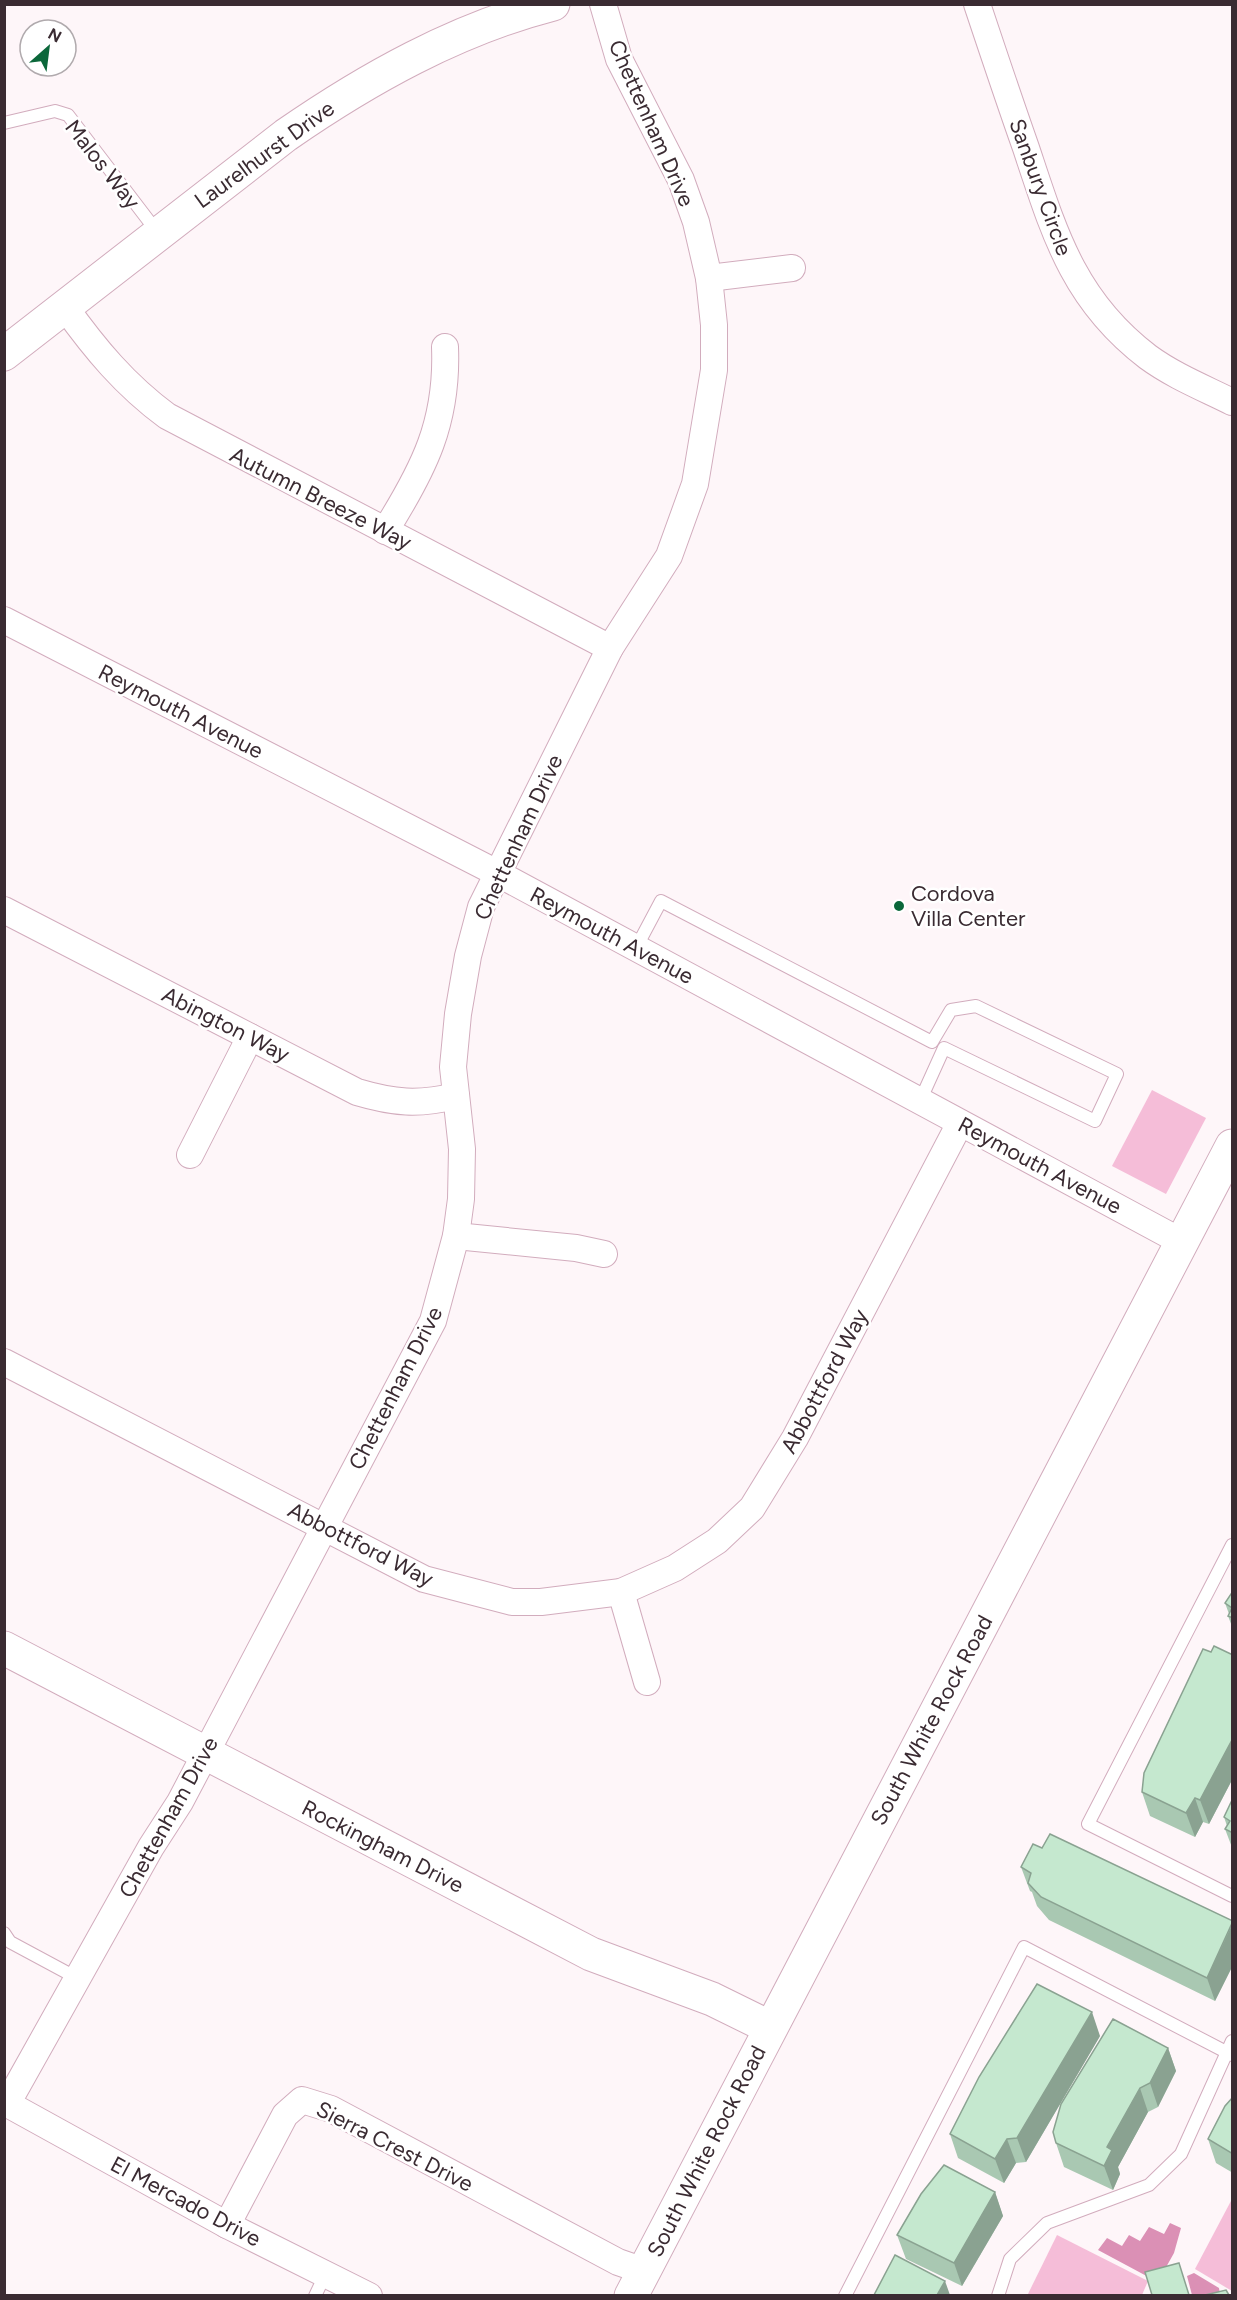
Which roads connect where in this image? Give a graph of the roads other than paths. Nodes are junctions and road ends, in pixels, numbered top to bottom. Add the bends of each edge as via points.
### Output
1 (553, 4) edge
2 (603, 4) edge
3 (977, 4) edge
4 (4, 123) edge
5 (158, 234) junction
6 (792, 268) dead end
7 (709, 278) junction
8 (65, 307) junction
9 (445, 347) dead end
10 (4, 354) edge
11 (1233, 402) edge
12 (385, 531) junction
13 (4, 620) edge
14 (610, 648) junction
15 (497, 873) junction
16 (4, 910) edge
17 (636, 948) junction
18 (250, 1037) junction
19 (932, 1042) junction
20 (944, 1047) junction
21 (456, 1096) junction
22 (920, 1101) junction
23 (960, 1123) junction
24 (1233, 1146) edge
25 (190, 1155) dead end
26 (456, 1236) junction
27 (1182, 1242) junction
28 (604, 1254) dead end
29 (4, 1362) edge
30 (324, 1526) junction
31 (1233, 1545) edge
32 (621, 1592) junction
33 (4, 1648) edge
34 (647, 1682) dead end
35 (204, 1754) junction
36 (1233, 1896) edge
37 (4, 1933) edge
38 (77, 1978) junction
39 (769, 2027) junction
40 (1231, 2049) edge
41 (5, 2105) edge
42 (226, 2225) junction
43 (326, 2273) junction
44 (631, 2276) edge
45 (315, 2295) edge
46 (369, 2295) edge
47 (844, 2295) edge
48 (998, 2295) edge

1 - 5 street, Laurelhurst Drive via 489,25 384,73 333,102
2 - 7 street, Chettenham Drive via 619,60 681,180
3 - 11 street, Sanbury Circle via 1057,238 1080,283 1110,322 1148,356
4 - 5 lane, Malos Way via 55,111 68,115
5 - 8 street, Laurelhurst Drive
6 - 7 street
7 - 14 street, Chettenham Drive via 714,370 695,484 669,556
8 - 10 street, Laurelhurst Drive
8 - 12 street, Autumn Breeze Way via 126,383 167,416
9 - 12 street via 445,392 435,438 415,483
12 - 14 street, Autumn Breeze Way
13 - 15 street, Reymouth Avenue
14 - 15 street, Chettenham Drive
15 - 17 street, Reymouth Avenue
15 - 21 street, Chettenham Drive via 481,907 468,956 453,1067
16 - 18 street, Abington Way
17 - 19 lane via 661,901
17 - 22 street, Reymouth Avenue
18 - 21 street, Abington Way via 357,1092 379,1099 425,1103
18 - 25 street
19 - 20 lane
19 - 20 lane via 951,1010 976,1006 1117,1074 1095,1121
20 - 22 lane
21 - 26 street, Chettenham Drive via 462,1149
22 - 23 street, Reymouth Avenue
23 - 27 street, Reymouth Avenue
23 - 32 street, Abbottford Way via 795,1438 753,1508 717,1541 675,1568
24 - 27 street, South White Rock Road
26 - 28 street
26 - 30 street, Chettenham Drive via 433,1321
27 - 39 street, South White Rock Road
29 - 30 street, Abbottford Way
30 - 32 street, Abbottford Way via 424,1579 487,1597 541,1602
30 - 35 street, Chettenham Drive
31 - 36 lane via 1088,1824
32 - 34 street
33 - 35 street, Rockingham Drive
35 - 38 street, Chettenham Drive
35 - 39 street, Rockingham Drive via 591,1954 712,1999
37 - 38 lane via 10,1941
38 - 41 street, Chettenham Drive
39 - 44 street, South White Rock Road
40 - 47 lane via 1024,1947
40 - 48 lane via 1181,2154 1149,2185 1047,2223 1010,2259
41 - 42 street, El Mercado Drive
42 - 43 street, El Mercado Drive
42 - 44 street, Sierra Crest Drive via 285,2115 302,2100 331,2109
43 - 45 lane
43 - 46 street, El Mercado Drive

